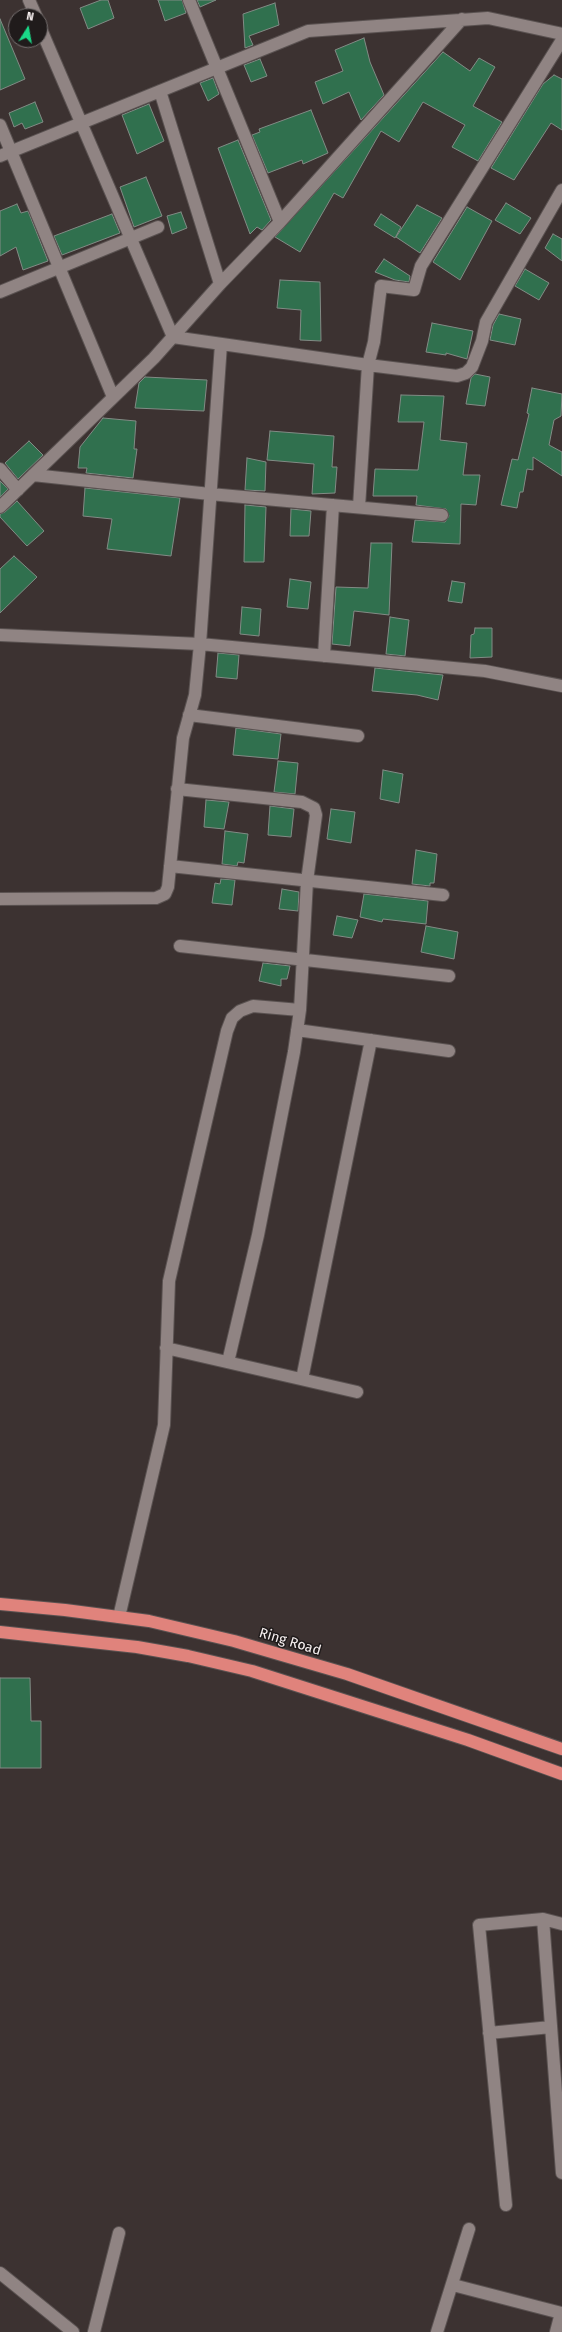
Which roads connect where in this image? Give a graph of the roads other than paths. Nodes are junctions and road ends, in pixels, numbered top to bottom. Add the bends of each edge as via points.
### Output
1 (189, 0) edge
2 (462, 19) junction
3 (562, 34) edge
4 (562, 40) edge
5 (48, 46) edge
6 (215, 68) junction
7 (160, 91) junction
8 (79, 123) junction
9 (0, 124) edge
10 (6, 154) edge
11 (562, 190) edge
12 (280, 222) junction
13 (158, 227) dead end
14 (130, 239) junction
15 (60, 268) junction
16 (220, 284) junction
17 (0, 292) edge
18 (173, 337) junction
19 (221, 344) junction
20 (368, 365) junction
21 (113, 397) junction
22 (0, 469) edge
23 (33, 475) junction
24 (18, 490) junction
25 (210, 494) junction
26 (333, 505) junction
27 (0, 507) edge
28 (359, 508) junction
29 (442, 515) dead end
30 (0, 635) edge
31 (200, 644) junction
32 (324, 656) junction
33 (562, 686) edge
34 (189, 714) junction
35 (358, 736) dead end
36 (177, 789) junction
37 (170, 866) junction
38 (308, 881) junction
39 (443, 895) dead end
40 (0, 899) edge
41 (180, 946) dead end
42 (303, 958) junction
43 (448, 976) dead end
44 (300, 1010) junction
45 (297, 1030) junction
46 (371, 1040) junction
47 (449, 1051) dead end
48 (166, 1348) junction
49 (228, 1362) junction
50 (302, 1380) junction
51 (357, 1392) dead end
52 (0, 1604) edge
53 (119, 1617) junction
54 (0, 1632) edge
55 (562, 1749) edge
56 (562, 1774) edge
57 (543, 1919) junction
58 (562, 1924) edge
59 (551, 2028) junction
60 (489, 2033) junction
61 (557, 2047) edge
62 (562, 2173) edge
63 (506, 2205) dead end
64 (469, 2229) dead end
65 (119, 2233) dead end
66 (0, 2273) edge
67 (453, 2285) junction
68 (67, 2329) edge
69 (94, 2332) edge
70 (437, 2332) edge
71 (556, 2332) edge

1 - 6 street
2 - 3 street via 488,18
2 - 6 street via 308,31
2 - 12 street
4 - 20 street via 421,266 414,290 381,286 374,342
5 - 8 street
6 - 7 street
6 - 12 street
7 - 8 street
7 - 16 street
8 - 10 street
8 - 14 street
9 - 10 street
10 - 15 street
11 - 20 street via 486,322 472,367 466,373 456,376
12 - 16 street
13 - 14 street
14 - 15 street
14 - 18 street
15 - 17 street
15 - 21 street
16 - 18 street
18 - 19 street
18 - 21 street
19 - 20 street
19 - 25 street
20 - 28 street
21 - 23 street
22 - 24 street
23 - 24 street
23 - 25 street
24 - 27 street
25 - 26 street
25 - 31 street
26 - 28 street
26 - 32 street
28 - 29 street
30 - 31 street
31 - 32 street
31 - 34 street via 195,695
32 - 33 street via 486,671
34 - 35 street
34 - 36 street via 182,738
36 - 37 street
36 - 38 street via 308,804 314,808 316,815
37 - 38 street
37 - 40 street via 165,894 156,898
38 - 39 street
38 - 42 street
41 - 42 street
42 - 43 street
42 - 44 street
44 - 45 street
44 - 48 street via 253,1006 240,1011 232,1018 169,1281
45 - 46 street
45 - 49 street via 258,1235
46 - 47 street
46 - 50 street
48 - 49 street
48 - 53 street via 164,1425
49 - 50 street
50 - 51 street
52 - 53 highway, Ring Road
53 - 55 highway, Ring Road via 150,1621 249,1645 347,1674
54 - 56 highway via 137,1647 252,1671 446,1733
57 - 58 street
57 - 59 street
57 - 60 street via 479,1926
59 - 60 street
59 - 61 street
60 - 63 street
61 - 62 street
64 - 67 street
65 - 69 street
66 - 68 street
67 - 70 street
67 - 71 street via 561,2314

